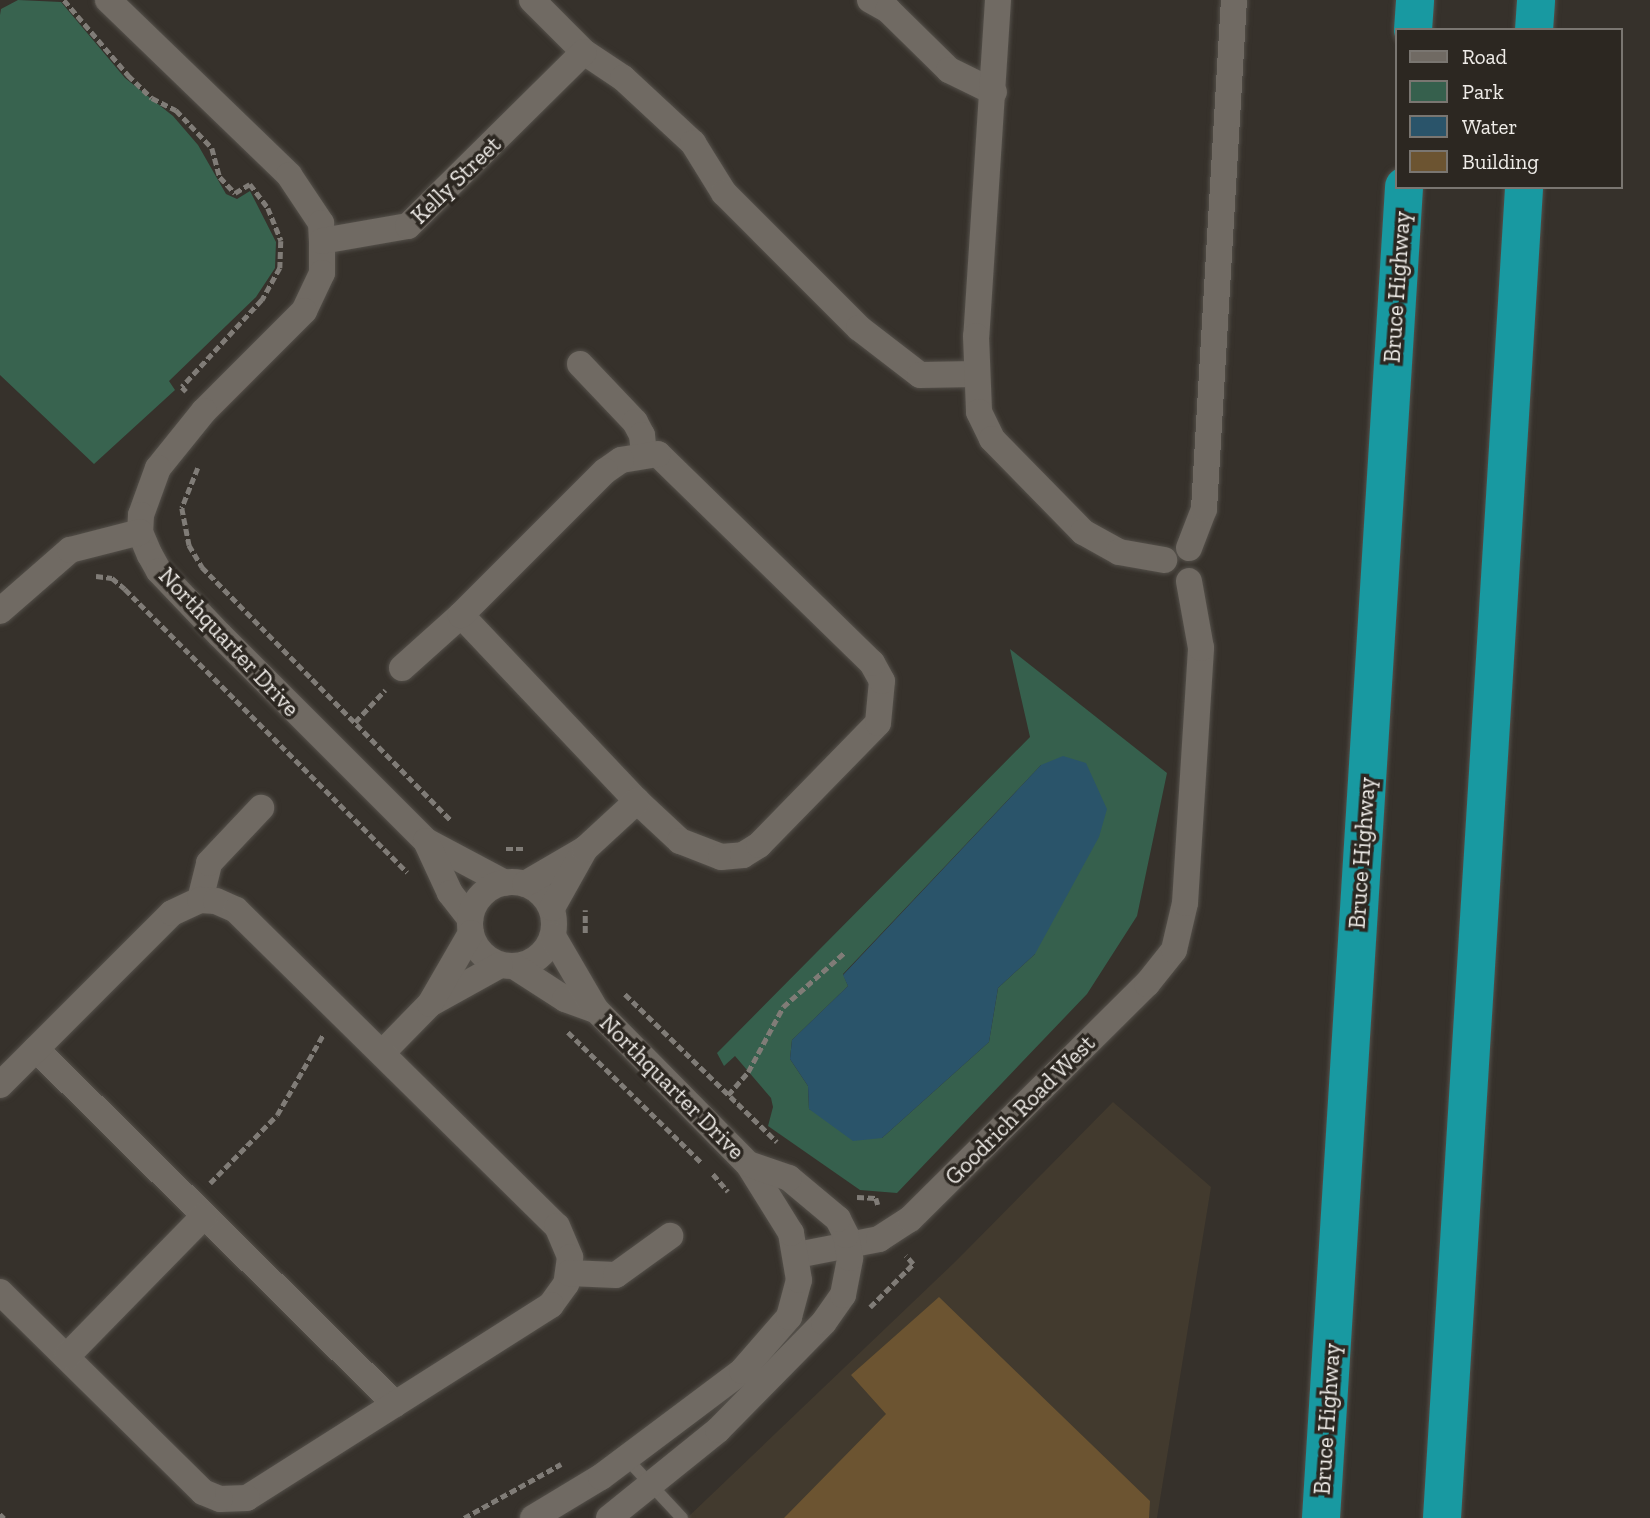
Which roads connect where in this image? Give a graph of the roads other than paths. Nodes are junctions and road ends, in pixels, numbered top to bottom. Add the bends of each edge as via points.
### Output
1 (108, 0) edge
2 (533, 0) edge
3 (870, 0) edge
4 (998, 0) edge
5 (1234, 0) edge
6 (1415, 0) edge
7 (1536, 0) edge
8 (1413, 28) edge
9 (1534, 28) edge
10 (584, 52) junction
11 (994, 92) junction
12 (1404, 189) edge
13 (1524, 189) edge
14 (323, 241) junction
15 (580, 364) dead end
16 (976, 374) junction
17 (644, 453) junction
18 (140, 532) junction
19 (1189, 548) junction
20 (1164, 560) junction
21 (1189, 581) junction
22 (0, 611) edge
23 (461, 615) junction
24 (402, 668) road end
25 (637, 801) junction
26 (261, 808) dead end
27 (426, 841) junction
28 (578, 855) junction
29 (515, 883) junction
30 (200, 900) junction
31 (552, 908) junction
32 (470, 926) junction
33 (553, 936) junction
34 (507, 966) junction
35 (430, 1003) junction
36 (596, 1010) junction
37 (36, 1049) junction
38 (382, 1053) junction
39 (0, 1085) edge
40 (748, 1164) junction
41 (197, 1210) junction
42 (670, 1236) dead end
43 (849, 1247) junction
44 (797, 1255) junction
45 (569, 1273) junction
46 (0, 1292) edge
47 (66, 1356) junction
48 (395, 1404) junction
49 (626, 1458) junction
50 (650, 1486) junction
51 (533, 1518) edge
52 (609, 1518) edge
53 (682, 1518) edge
54 (1321, 1518) edge
55 (1442, 1518) edge

1 - 14 street via 289,175 312,206
2 - 10 street
3 - 11 street via 888,10 950,70
4 - 11 street
5 - 19 street via 1204,509
6 - 8 highway
7 - 9 highway
10 - 14 street, Kelly Street via 408,226
10 - 16 street via 623,78 693,143 724,193 859,328 920,375
11 - 16 street
12 - 54 highway, Bruce Highway
13 - 55 highway
14 - 18 street via 321,273 304,311 204,411 158,468 144,501
15 - 17 street via 635,422
16 - 20 street via 979,412 992,439 1083,532 1119,552
17 - 23 street via 605,471
17 - 25 street via 658,454 670,462 872,663 883,681 883,701 878,723 867,737 759,845 743,855 721,857 698,851
18 - 22 street via 70,550
18 - 27 street, Northquarter Drive via 159,571
19 - 20 street via 1174,548
19 - 21 street via 1199,562
20 - 21 street via 1168,576
21 - 43 street, Goodrich Road West via 1201,648 1185,903 1174,950 1147,984 910,1219 879,1239
23 - 24 street
23 - 25 street
25 - 28 street
26 - 30 street via 209,863
27 - 29 street, Northquarter Drive
27 - 32 street, Northquarter Drive
28 - 29 street
28 - 31 street
29 - 31 street via 536,889
29 - 32 street via 481,895
30 - 37 street via 172,913
30 - 38 street via 216,901 236,911
31 - 33 street
32 - 34 street via 481,953
32 - 35 street
33 - 34 street via 538,957
33 - 36 street, Northquarter Drive
34 - 35 street
34 - 36 street, Northquarter Drive
35 - 38 street
36 - 40 street, Northquarter Drive
37 - 39 street
37 - 41 street
38 - 45 street via 557,1226 566,1241
40 - 43 street, Northquarter Drive via 789,1178 829,1209 842,1225
40 - 44 street, Northquarter Drive via 785,1220
41 - 47 street
41 - 48 street
42 - 45 street via 616,1276
43 - 44 street, Goodrich Road West
43 - 50 street via 847,1284 836,1308 718,1430
44 - 49 street via 795,1305 769,1344 725,1385
45 - 48 street via 551,1305
46 - 47 street
47 - 48 street via 203,1492 220,1499 247,1498
49 - 50 lane
49 - 51 street
50 - 52 street
50 - 53 lane

